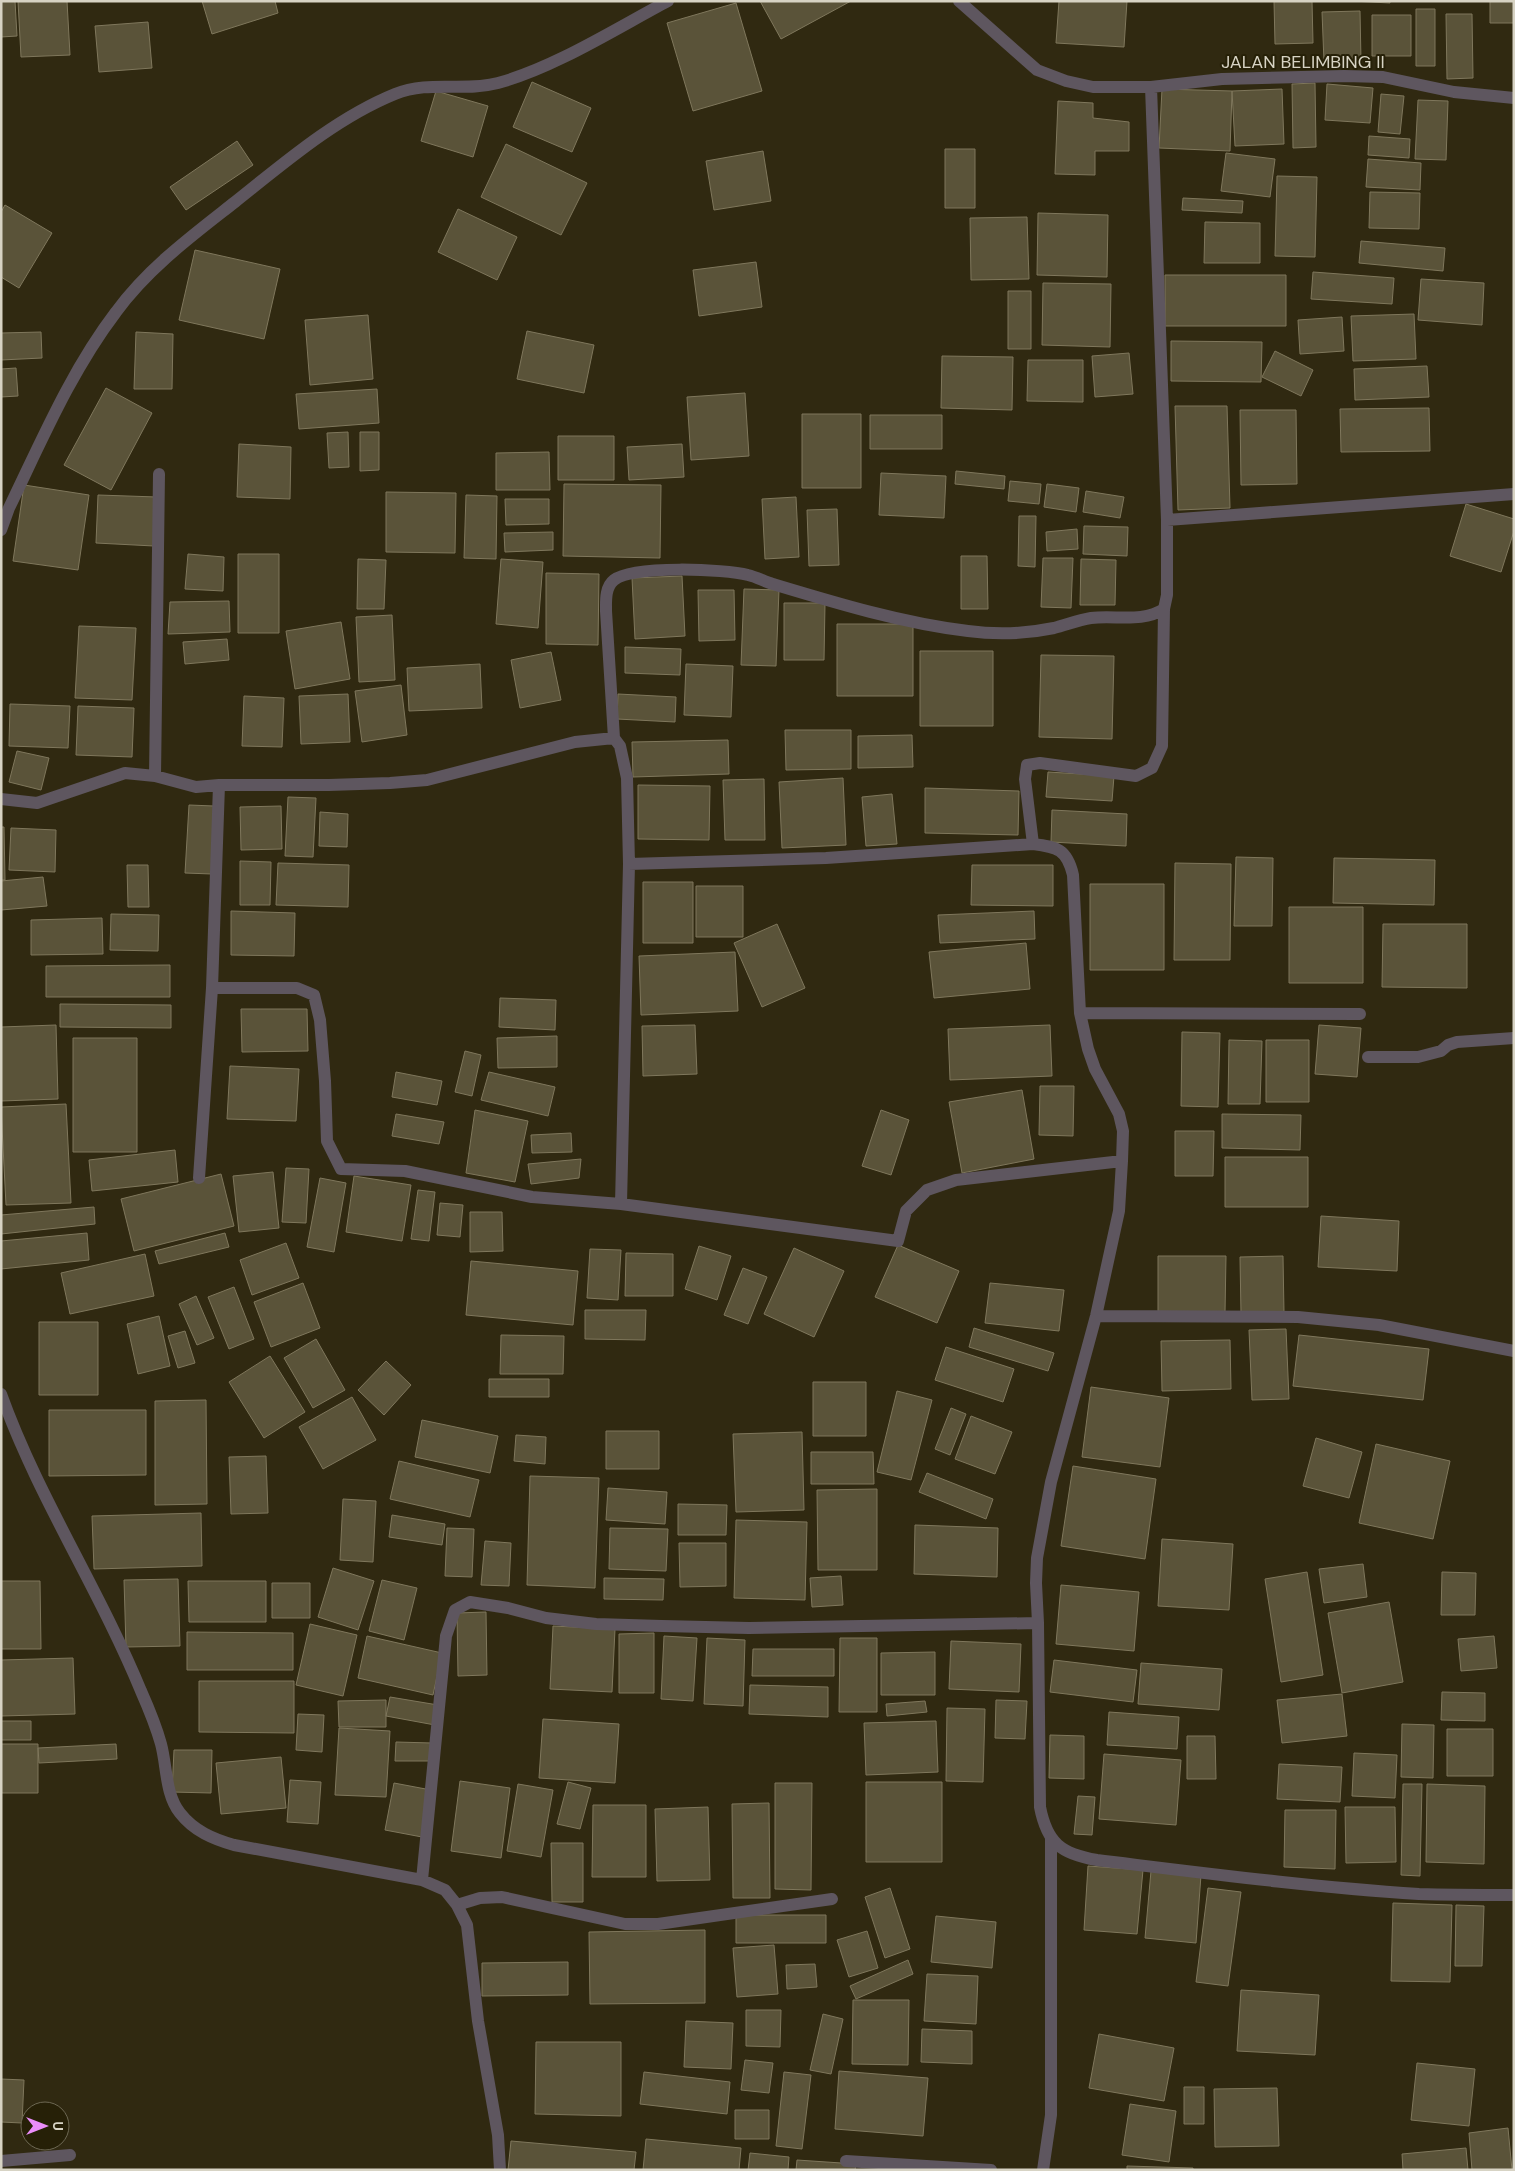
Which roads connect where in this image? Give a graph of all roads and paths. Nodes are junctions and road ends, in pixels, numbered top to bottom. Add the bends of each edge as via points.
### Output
1 (668, 1) edge
2 (959, 1) edge
3 (1151, 87) junction
4 (1514, 98) edge
5 (159, 474) dead end
6 (1514, 494) edge
7 (1167, 520) junction
8 (1, 530) edge
9 (1164, 609) junction
10 (614, 738) junction
11 (155, 776) junction
12 (220, 785) junction
13 (1, 799) edge
14 (1033, 844) junction
15 (629, 864) junction
16 (212, 988) junction
17 (1080, 1013) junction
18 (1360, 1014) dead end
19 (1514, 1038) edge
20 (1368, 1057) dead end
21 (1122, 1161) junction
22 (199, 1178) dead end
23 (622, 1204) junction
24 (1096, 1316) junction
25 (1514, 1351) edge
26 (1, 1394) edge
27 (1038, 1623) junction
28 (1051, 1838) junction
29 (422, 1880) junction
30 (1514, 1895) edge
31 (832, 1899) dead end
32 (457, 1906) junction
33 (70, 2155) dead end
34 (1, 2161) edge
35 (846, 2161) dead end
36 (500, 2170) edge
37 (991, 2170) edge
38 (1043, 2170) edge

1 - 8 street via 537,70 497,83 472,87 418,87 395,94 363,110 279,166 162,261 116,311 76,374
2 - 3 street, JALAN BELIMBING II via 1037,70 1094,87
3 - 4 street, JALAN BELIMBING II via 1222,79 1344,76 1384,78 1454,92
3 - 7 street
5 - 11 street
6 - 7 street
7 - 9 street via 1167,595
9 - 10 street via 1154,616 1098,618 1033,632 994,634 860,609 740,574 674,570 633,573 614,580 606,597
9 - 14 street via 1162,746 1152,768 1136,776 1040,762 1027,765 1025,779
10 - 12 street via 575,742 427,780 329,786
10 - 15 street via 620,746 627,778
11 - 12 street via 196,787
11 - 13 street via 125,773 38,803
12 - 16 street
14 - 15 street via 826,858
14 - 17 street via 1061,850 1069,860
15 - 23 street
16 - 22 street
16 - 23 street via 297,988 314,995 320,1020 327,1141 341,1169 405,1171 532,1197
17 - 18 street
17 - 21 street via 1095,1069 1119,1114 1123,1131
19 - 20 street via 1457,1042 1441,1051 1418,1057
21 - 23 street via 956,1180 927,1190 906,1211 898,1241
21 - 24 street via 1119,1210
24 - 25 street via 1298,1317 1379,1325
24 - 27 street via 1042,1526 1037,1558
26 - 29 street via 34,1475 96,1591 141,1690 157,1731 172,1799 179,1812 193,1827 212,1839
27 - 28 street via 1040,1806
27 - 29 street via 749,1628 596,1624 546,1618 470,1602 455,1610 446,1636
28 - 30 street via 1076,1856 1097,1860 1420,1894
28 - 38 street via 1051,2115
29 - 32 street via 445,1890
31 - 32 street via 658,1924 625,1924 502,1897 480,1898
32 - 36 street via 467,1925 478,2021 498,2135
33 - 34 street
35 - 37 street

